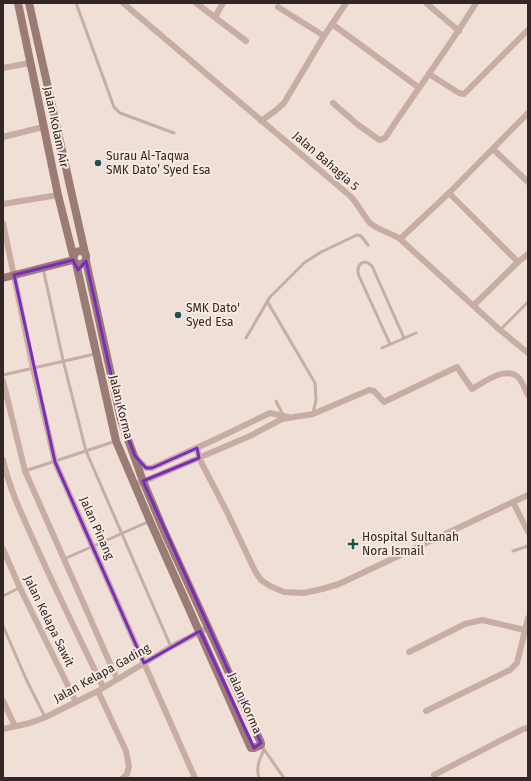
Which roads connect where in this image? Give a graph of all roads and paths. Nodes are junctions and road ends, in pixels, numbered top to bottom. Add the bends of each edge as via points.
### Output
1 (18, 3) edge
2 (30, 3) edge
3 (76, 3) edge
4 (123, 3) edge
5 (196, 3) edge
6 (223, 3) edge
7 (346, 3) edge
8 (426, 3) edge
9 (476, 3) edge
10 (278, 7) dead end
11 (215, 17) junction
12 (332, 24) junction
13 (459, 30) junction
14 (528, 30) edge
15 (324, 36) junction
16 (246, 41) dead end
17 (30, 63) junction
18 (3, 68) edge
19 (429, 74) junction
20 (418, 87) junction
21 (333, 103) dead end
22 (528, 113) edge
23 (261, 121) junction
24 (43, 127) junction
25 (174, 133) dead end
26 (3, 137) edge
27 (493, 149) junction
28 (528, 182) edge
29 (449, 193) junction
30 (58, 195) junction
31 (3, 204) edge
32 (3, 223) edge
33 (400, 239) junction
34 (368, 245) dead end
35 (528, 254) edge
36 (85, 257) junction
37 (74, 259) junction
38 (518, 262) junction
39 (43, 268) junction
40 (14, 275) junction
41 (3, 278) edge
42 (267, 301) junction
43 (528, 302) edge
44 (474, 305) junction
45 (500, 330) junction
46 (416, 332) dead end
47 (246, 338) dead end
48 (404, 338) junction
49 (390, 344) junction
50 (382, 348) dead end
51 (527, 350) edge
52 (96, 353) junction
53 (63, 360) junction
54 (33, 368) junction
55 (3, 375) edge
56 (3, 381) edge
57 (528, 395) edge
58 (276, 400) dead end
59 (313, 414) junction
60 (283, 417) junction
61 (116, 441) junction
62 (212, 441) junction
63 (197, 448) junction
64 (86, 451) junction
65 (216, 451) junction
66 (135, 456) junction
67 (199, 458) junction
68 (3, 460) edge
69 (55, 462) junction
70 (25, 471) junction
71 (5, 478) edge
72 (143, 481) junction
73 (135, 485) junction
74 (528, 495) edge
75 (513, 502) junction
76 (150, 521) junction
77 (528, 532) edge
78 (121, 533) junction
79 (93, 546) junction
80 (528, 546) edge
81 (3, 549) edge
82 (513, 551) dead end
83 (64, 559) junction
84 (20, 588) junction
85 (3, 596) edge
86 (528, 618) edge
87 (3, 626) edge
88 (209, 627) junction
89 (525, 630) junction
90 (200, 631) junction
91 (171, 647) junction
92 (409, 652) dead end
93 (144, 663) junction
94 (118, 679) junction
95 (101, 689) junction
96 (3, 701) edge
97 (76, 702) junction
98 (426, 711) dead end
99 (46, 717) junction
100 (15, 726) junction
101 (528, 728) edge
102 (3, 729) edge
103 (262, 748) junction
104 (434, 775) dead end
105 (123, 778) edge
106 (195, 778) edge
107 (260, 778) edge
108 (284, 778) edge

1 - 17 street, Jalan Kolam Air
2 - 36 street, Jalan Kolam Air
3 - 25 lane via 114,107 120,113
4 - 23 street, Jalan Bahagia 5
5 - 11 street
6 - 11 street
7 - 12 street
8 - 13 street
9 - 13 street
10 - 15 street
11 - 16 street
12 - 15 street
12 - 20 street
13 - 19 street
14 - 19 street via 464,94
15 - 23 street via 284,102
17 - 18 street
17 - 24 street, Jalan Kolam Air
19 - 20 street
20 - 21 street via 385,138 380,140
22 - 27 street
23 - 33 street, Jalan Bahagia 5 via 349,195 371,224
24 - 26 street
24 - 30 street, Jalan Kolam Air
27 - 28 street
27 - 29 street
29 - 33 street
29 - 38 street
30 - 31 street
30 - 37 street, Jalan Kolam Air
32 - 40 street, Jalan Pinang
33 - 44 street, Jalan Bahagia 5
34 - 42 lane via 362,236 357,235 321,252 304,263
35 - 38 street
36 - 37 street via 82,264
36 - 37 street via 79,251
36 - 66 street, Jalan Korma via 121,420
37 - 39 street
37 - 52 street, Jalan Korma
38 - 44 street
39 - 40 street
39 - 53 lane
40 - 41 street
40 - 54 street, Jalan Pinang
42 - 47 lane
42 - 59 lane via 315,383 316,400
43 - 45 lane
44 - 45 street, Jalan Bahagia 5
45 - 51 street, Jalan Bahagia 5
46 - 48 lane
48 - 49 lane
48 - 49 lane via 372,266 366,262 361,264 357,271
49 - 50 lane
52 - 53 lane
52 - 61 street, Jalan Korma
53 - 54 lane
53 - 64 lane
54 - 55 lane
54 - 69 street, Jalan Pinang
56 - 70 street
57 - 59 street via 519,379 510,374 500,374 472,388 457,367 384,402 374,391 369,390
58 - 60 lane
59 - 60 street
60 - 62 street via 270,413
60 - 65 street via 250,436
61 - 64 lane
61 - 73 street, Jalan Korma
62 - 63 street
62 - 65 street
63 - 66 street via 152,468 146,468
63 - 67 street
64 - 69 lane
64 - 78 lane
65 - 67 street
66 - 72 street, Jalan Korma
67 - 72 street
67 - 75 street via 255,571 261,580 284,592 304,593 339,584
68 - 71 street
69 - 70 lane
69 - 79 street, Jalan Pinang
70 - 83 street
71 - 95 street
72 - 73 street
72 - 88 street, Jalan Korma
73 - 76 street, Jalan Korma
74 - 75 street
75 - 77 street
76 - 78 lane
76 - 90 street, Jalan Korma
78 - 79 lane
78 - 91 lane
79 - 83 lane
79 - 93 street, Jalan Pinang
80 - 82 lane
81 - 84 street, Jalan Kelapa Sawit
83 - 94 street
84 - 85 lane
84 - 97 street, Jalan Kelapa Sawit
86 - 89 street
87 - 99 lane
88 - 90 street, Jalan Kelapa Gading
88 - 103 street, Jalan Korma
89 - 92 street via 482,620 465,624
89 - 98 street via 517,663 510,670
90 - 91 street, Jalan Kelapa Gading
90 - 103 street, Jalan Korma via 251,748
91 - 93 street, Jalan Kelapa Gading
93 - 94 street, Jalan Kelapa Gading
93 - 106 street, Jalan Pinang
94 - 95 street, Jalan Kelapa Gading
95 - 97 street, Jalan Kelapa Gading
95 - 105 street via 130,766
96 - 100 street
97 - 99 street, Jalan Kelapa Gading
99 - 100 street, Jalan Kelapa Gading
100 - 102 street, Jalan Kelapa Gading
101 - 104 street
103 - 107 lane via 258,762
103 - 108 lane

